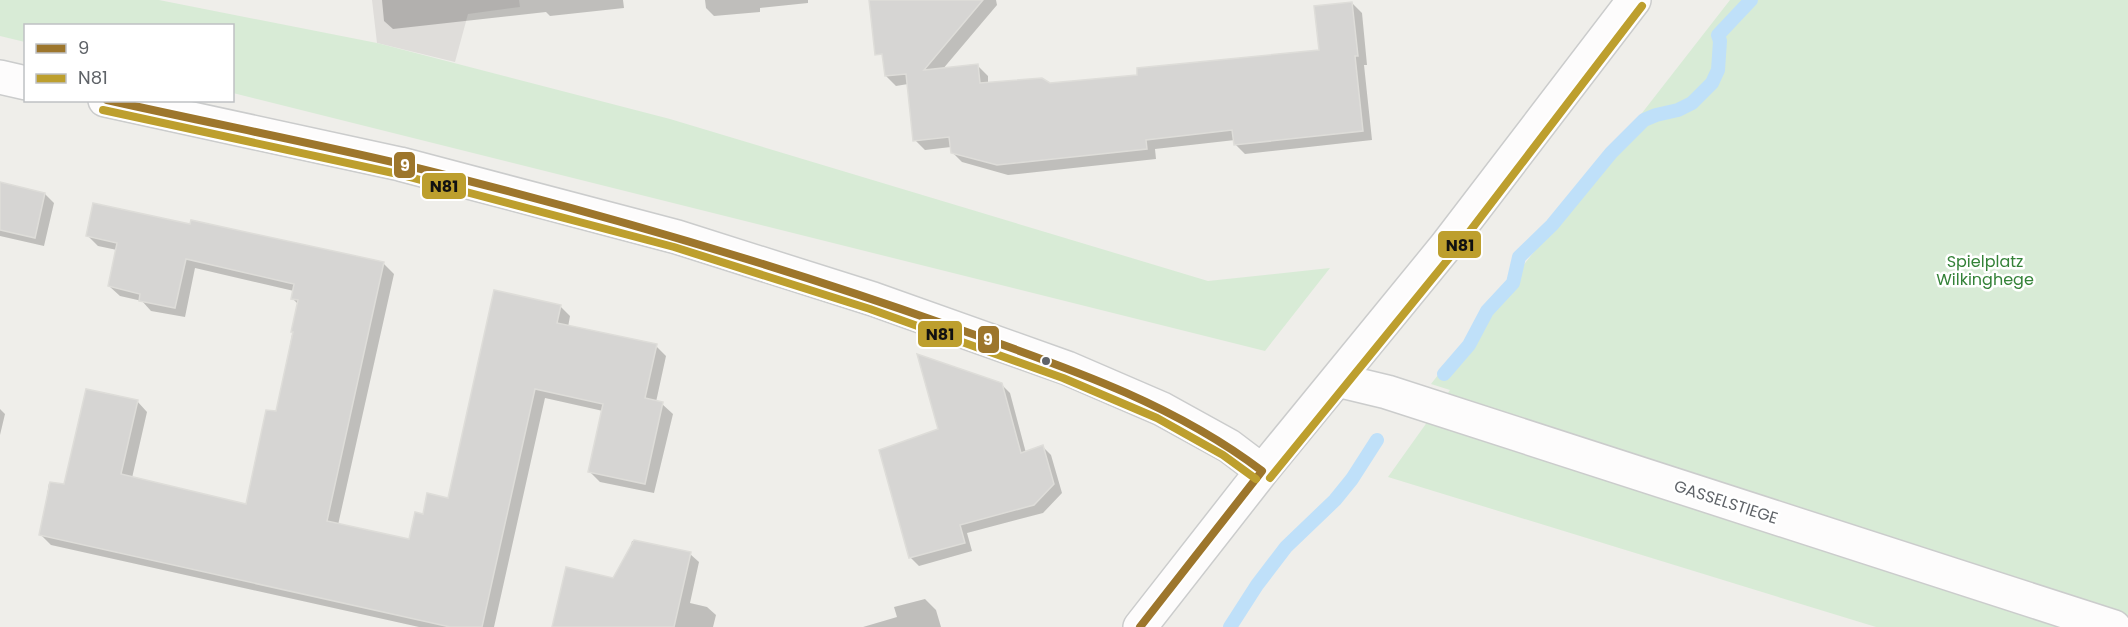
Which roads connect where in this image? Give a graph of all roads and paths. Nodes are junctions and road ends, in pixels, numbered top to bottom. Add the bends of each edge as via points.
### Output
1 (1634, 0) edge
2 (0, 77) edge
3 (24, 83) edge
4 (114, 102) edge
5 (1337, 380) junction
6 (1262, 471) junction
7 (1140, 627) edge
8 (2114, 627) edge

1 - 5 street via 1446,246
2 - 3 street
4 - 6 street via 400,164 677,237 873,299 1067,368 1162,409 1229,446
5 - 6 street
5 - 8 street, GASSELSTIEGE via 1399,396
6 - 7 street

